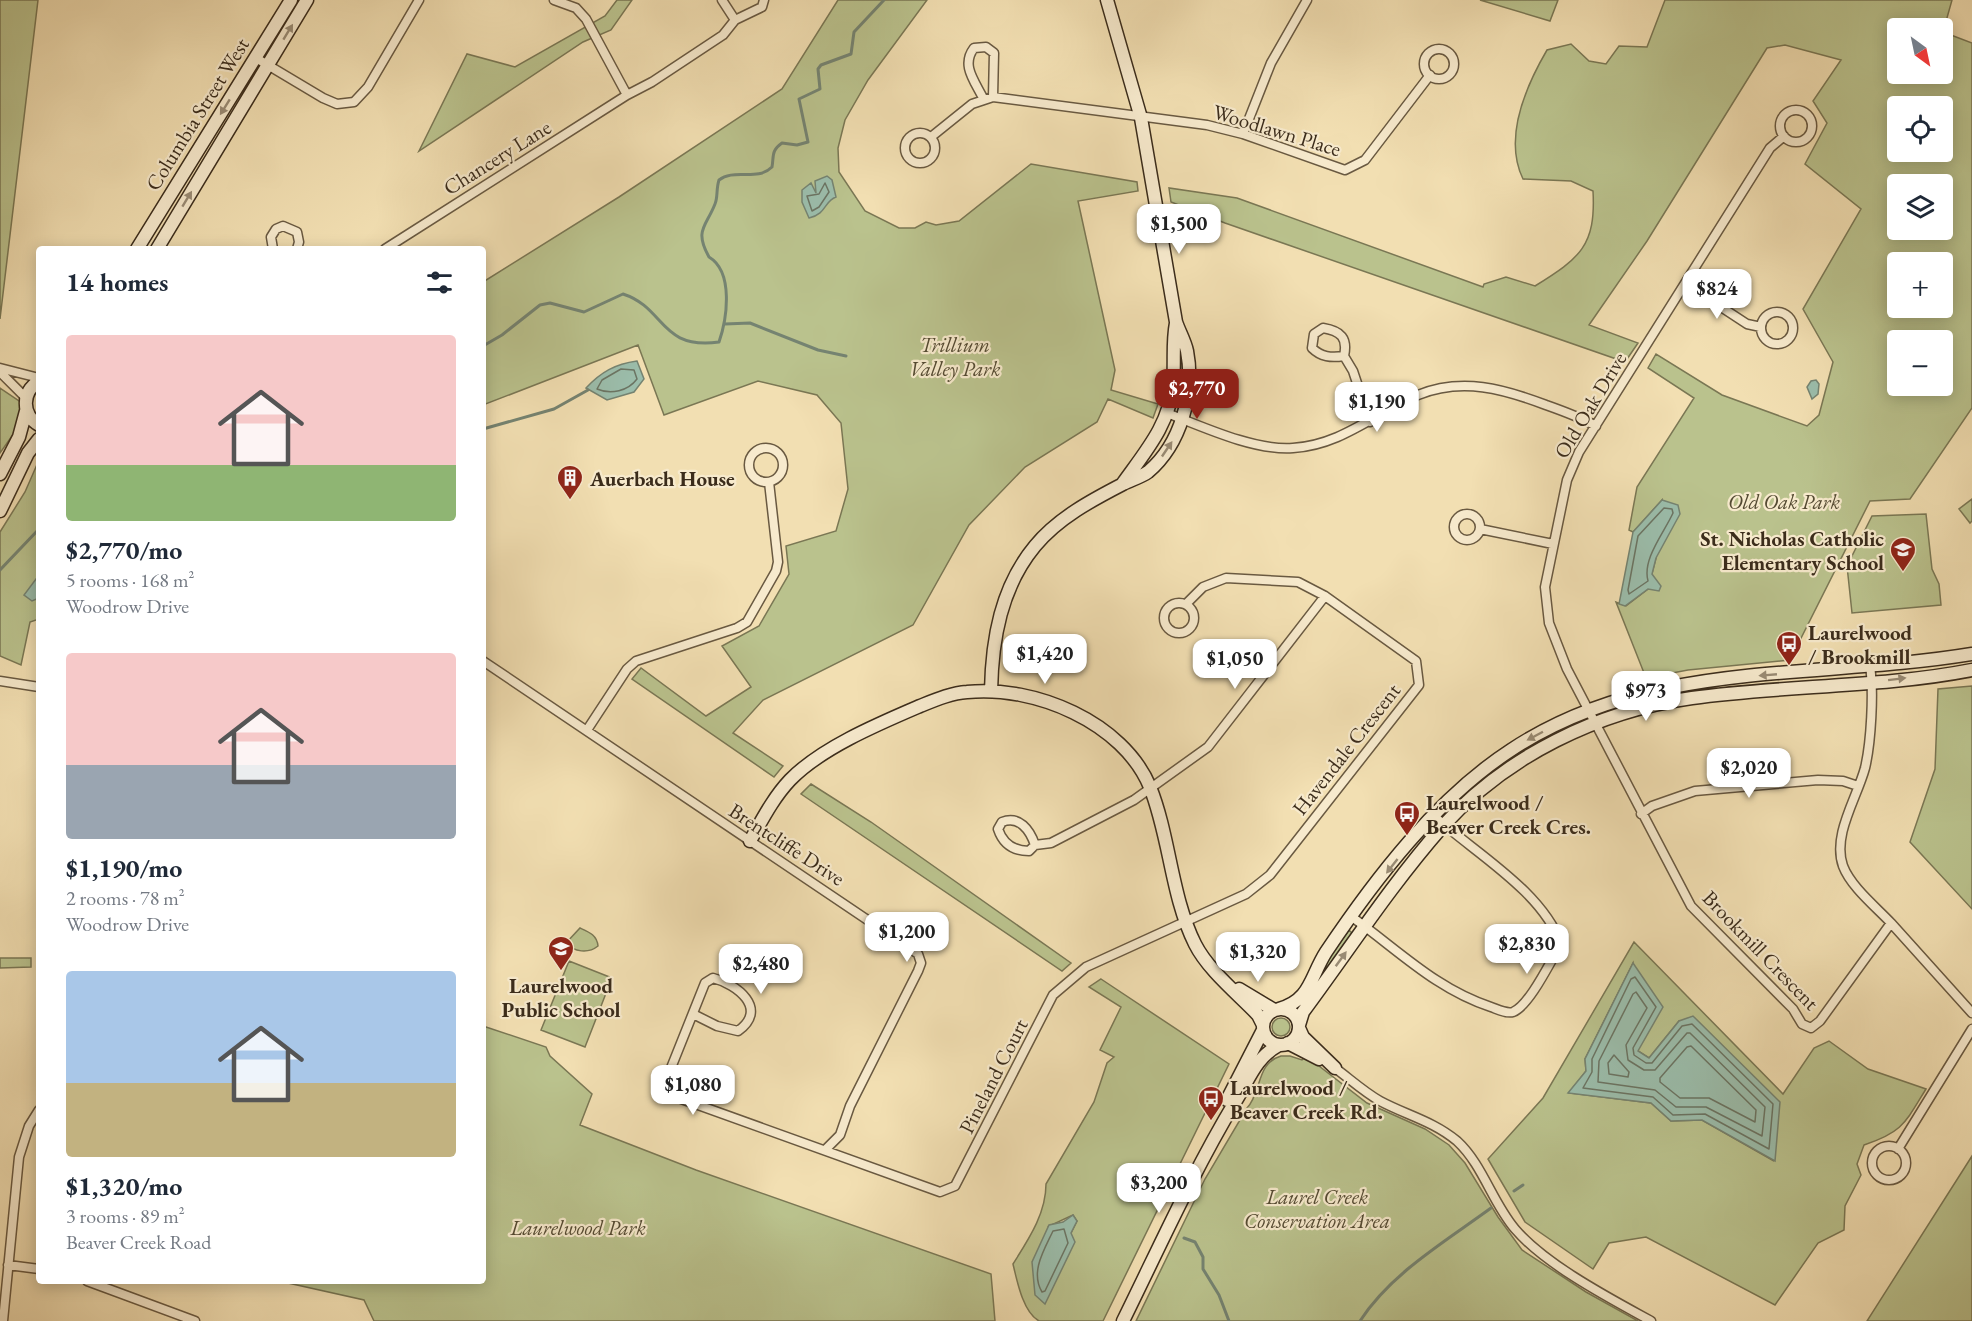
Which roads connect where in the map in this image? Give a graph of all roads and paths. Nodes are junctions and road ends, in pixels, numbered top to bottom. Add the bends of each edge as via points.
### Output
1 (291, 0) edge
2 (307, 0) edge
3 (419, 0) edge
4 (554, 0) edge
5 (722, 0) edge
6 (764, 0) edge
7 (1107, 0) edge
8 (1307, 0) edge
9 (735, 20) junction
10 (255, 58) junction
11 (268, 65) junction
12 (1430, 75) dead end
13 (627, 95) junction
14 (993, 97) junction
15 (983, 98) junction
16 (1141, 118) junction
17 (1244, 134) junction
18 (1784, 136) dead end
19 (931, 137) dead end
20 (139, 246) edge
21 (159, 246) edge
22 (272, 246) edge
23 (298, 246) edge
24 (390, 246) edge
25 (1686, 285) junction
26 (1176, 322) junction
27 (1761, 327) junction
28 (1344, 356) junction
29 (0, 370) edge
30 (36, 378) edge
31 (36, 382) edge
32 (26, 404) junction
33 (1167, 413) junction
34 (1182, 419) junction
35 (36, 420) edge
36 (1370, 422) junction
37 (1596, 426) junction
38 (36, 444) edge
39 (0, 474) edge
40 (769, 482) junction
41 (1122, 484) junction
42 (0, 511) edge
43 (1480, 529) dead end
44 (1553, 544) junction
45 (1325, 596) junction
46 (1186, 604) dead end
47 (1972, 654) edge
48 (486, 663) edge
49 (1870, 666) junction
50 (1972, 670) edge
51 (0, 681) edge
52 (1872, 682) junction
53 (36, 687) edge
54 (991, 691) junction
55 (1587, 709) junction
56 (1594, 724) junction
57 (587, 730) junction
58 (1858, 786) junction
59 (1150, 788) junction
60 (1641, 814) junction
61 (1434, 816) junction
62 (1444, 825) junction
63 (750, 840) junction
64 (1035, 845) junction
65 (1352, 917) junction
66 (1186, 920) junction
67 (1891, 923) junction
68 (1364, 926) junction
69 (1230, 984) junction
70 (1277, 1009) junction
71 (1972, 1013) edge
72 (693, 1014) junction
73 (1263, 1027) junction
74 (1299, 1027) junction
75 (1972, 1029) edge
76 (1283, 1044) junction
77 (1335, 1068) junction
78 (36, 1115) edge
79 (1222, 1121) junction
80 (826, 1149) junction
81 (1898, 1149) junction
82 (8, 1265) junction
83 (36, 1269) edge
84 (95, 1284) edge
85 (3, 1321) edge
86 (195, 1321) edge
87 (1123, 1321) edge
88 (1651, 1321) edge

1 - 10 street, Columbia Street West
11 -> 2 street, Columbia Street West
3 - 11 street via 368,87 354,102 337,104 323,98
4 - 13 street via 576,8 586,19
5 - 9 street
6 - 9 street, Chancery Lane via 762,7
7 - 16 street
8 - 17 street via 1271,63
9 - 13 street, Chancery Lane via 723,35
10 - 11 street
10 -> 20 street, Columbia Street West
21 -> 11 street, Columbia Street West
12 - 17 street, Woodlawn Place via 1365,160 1345,170
13 - 24 street, Chancery Lane
14 - 15 street, Woodlawn Place
14 - 15 street via 994,53 986,47 974,48 967,57 967,65
14 - 16 street, Woodlawn Place
15 - 19 street
16 - 17 street, Woodlawn Place via 1208,125
16 - 26 street
18 - 25 street, Old Oak Drive via 1770,148
22 - 23 street via 273,233 286,226 299,237
25 - 27 street via 1747,324
25 - 37 street, Old Oak Drive
26 - 33 street via 1172,342 1173,383
26 - 34 street via 1190,377
27 - 27 street via 1764,338 1778,345 1788,341 1794,329 1791,318 1779,311 1768,314
28 - 28 street via 1345,337 1323,328 1314,334 1312,348 1318,354
28 - 36 street
29 - 30 street
29 - 32 street
31 - 32 street
32 - 35 street
32 - 39 street via 19,438
33 - 34 street
33 - 41 street via 1149,448
34 - 36 street via 1266,447 1292,448 1343,437
41 -> 34 street via 1147,472 1167,451
36 - 37 street via 1434,390 1486,386 1512,392
37 - 44 street, Old Oak Drive via 1567,480
38 - 42 street
40 - 40 street via 781,473 782,461 776,452 765,448 752,456 749,466 755,478
40 - 57 street via 778,562 747,622 636,661
41 - 54 street via 1053,526 1018,570 999,617
43 - 44 street
44 - 55 street, Old Oak Drive via 1545,587 1549,623
45 - 46 street, Havendale Crescent via 1298,582 1226,578 1203,587
45 - 59 street via 1208,747
45 - 66 street, Havendale Crescent via 1416,661 1419,685 1270,875 1246,894
47 - 49 street
48 - 57 street, Brentcliffe Drive
49 - 52 street
49 -> 55 street via 1668,686
52 -> 50 street
51 - 53 street
52 - 56 street via 1693,698 1624,712
52 - 58 street via 1865,767
54 - 59 street via 1023,694 1052,703 1095,725 1123,749
54 - 63 street via 942,698 814,759 776,796
55 - 56 street, Old Oak Drive
55 -> 61 street via 1510,750 1470,780
56 - 60 street, Brookmill Crescent
56 - 62 street via 1524,759 1484,788
57 - 63 street, Brentcliffe Drive
58 - 60 street via 1818,780 1695,791 1652,806
58 - 67 street via 1840,842 1843,865
59 - 64 street via 1051,843
59 - 66 street
60 - 67 street, Brookmill Crescent via 1691,906 1793,1009 1802,1024 1811,1028
61 - 62 street
61 -> 65 street
62 - 68 street
62 - 68 street via 1505,872 1555,927 1561,944 1525,1003 1507,1012 1472,1001 1431,979
63 - 80 street, Brentcliffe Drive via 909,945 921,963 850,1106 840,1135
64 - 64 street via 1018,821 1009,819 998,829 1008,846 1019,851 1029,851
65 - 68 street
65 - 70 street via 1320,961 1301,998
66 - 69 street via 1203,959
66 - 80 street, Pineland Court via 1086,967 1053,995 955,1186 940,1192
67 - 71 street
74 -> 68 street via 1303,1012
69 - 70 street
69 - 73 street via 1258,1015
70 - 73 street via 1267,1016
70 - 74 street via 1295,1015
72 - 72 street via 738,1031 750,1018 752,1006 748,999 713,978 705,983
72 - 80 street, Pineland Court via 664,1083 667,1092
73 - 76 street via 1268,1040
73 - 79 street via 1225,1104
74 - 76 street via 1296,1037
74 - 77 street via 1303,1037
75 - 81 street
76 - 77 street
76 - 79 street via 1257,1063
77 - 88 street via 1380,1101 1416,1115 1448,1135 1476,1165 1508,1220 1525,1239 1601,1293
78 - 82 street via 19,1157
79 - 87 street
81 - 81 street via 1883,1147 1873,1156 1872,1167 1880,1178 1892,1180 1901,1175 1906,1163
82 - 83 street
82 - 85 street
84 - 86 street

